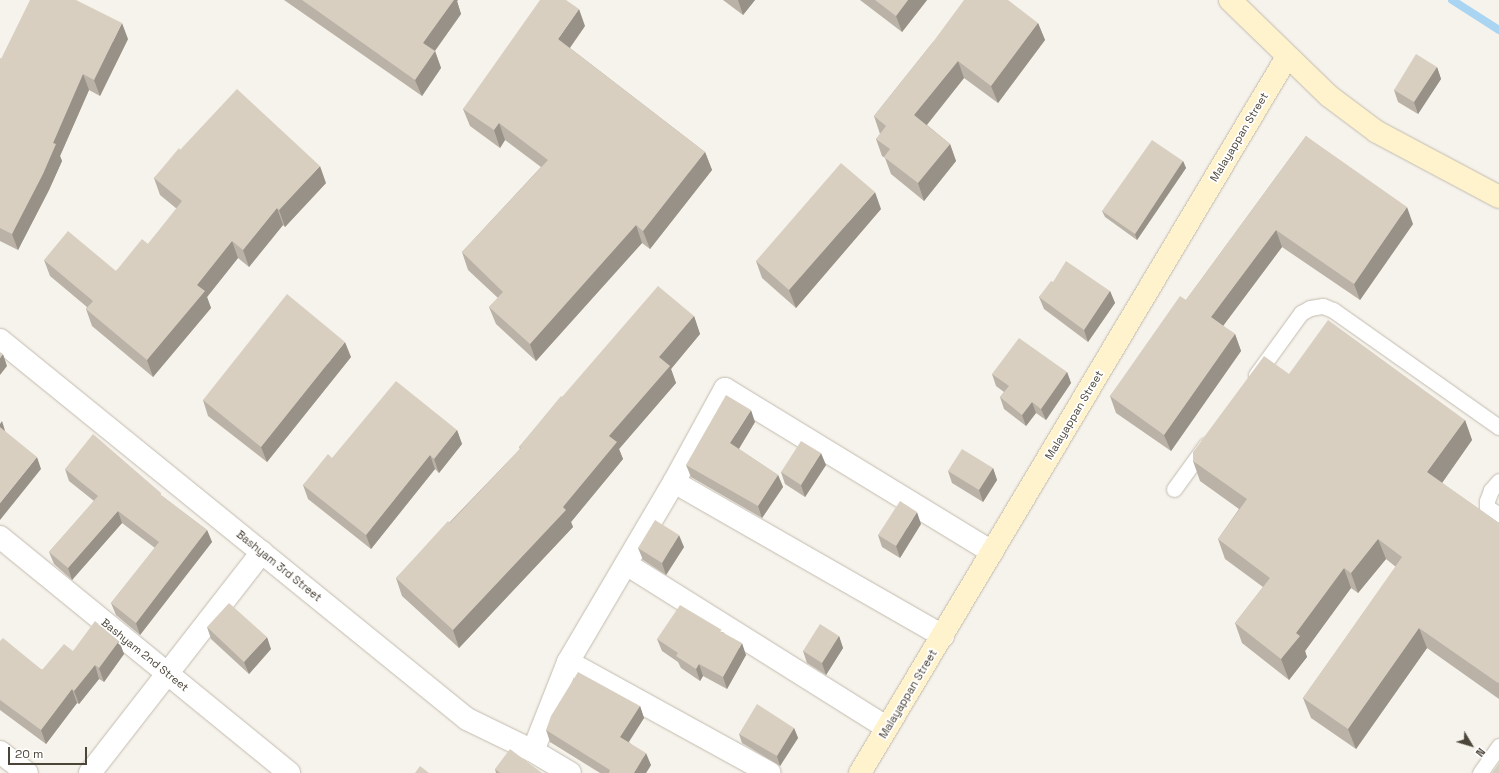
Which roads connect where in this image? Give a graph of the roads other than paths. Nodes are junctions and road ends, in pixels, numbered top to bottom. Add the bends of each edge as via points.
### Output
1 (1230, 0) edge
2 (1287, 57) junction
3 (1499, 197) edge
4 (0, 340) edge
5 (1246, 388) edge
6 (1499, 427) edge
7 (1215, 432) edge
8 (1499, 481) edge
9 (674, 482) junction
10 (1174, 489) dead end
11 (1499, 516) edge
12 (0, 536) edge
13 (262, 552) junction
14 (992, 552) junction
15 (626, 564) junction
16 (943, 636) junction
17 (568, 662) junction
18 (168, 673) junction
19 (887, 728) junction
20 (1499, 746) edge
21 (533, 751) junction
22 (0, 752) edge
23 (27, 773) edge
24 (90, 773) edge
25 (290, 773) edge
26 (570, 773) edge
27 (770, 773) edge
28 (860, 773) edge
29 (1480, 773) edge

1 - 2 street
2 - 3 street via 1329,96 1378,132
2 - 14 street, Malayappan Street
4 - 13 street, Bashyam 3rd Street
5 - 6 lane via 1301,313 1310,308 1323,306 1339,314
7 - 10 lane
8 - 11 lane via 1491,490 1487,501 1487,507
9 - 14 street via 726,390
9 - 15 street
9 - 16 street
12 - 18 street, Bashyam 2nd Street
13 - 18 street
13 - 21 street, Bashyam 3rd Street via 468,719
14 - 16 street, Malayappan Street
15 - 17 street
15 - 19 street
16 - 19 street, Malayappan Street
17 - 21 street
17 - 27 street
18 - 24 street
18 - 25 street, Bashyam 2nd Street
19 - 28 street, Malayappan Street
20 - 29 lane
21 - 26 street, Bashyam 3rd Street
22 - 23 street

